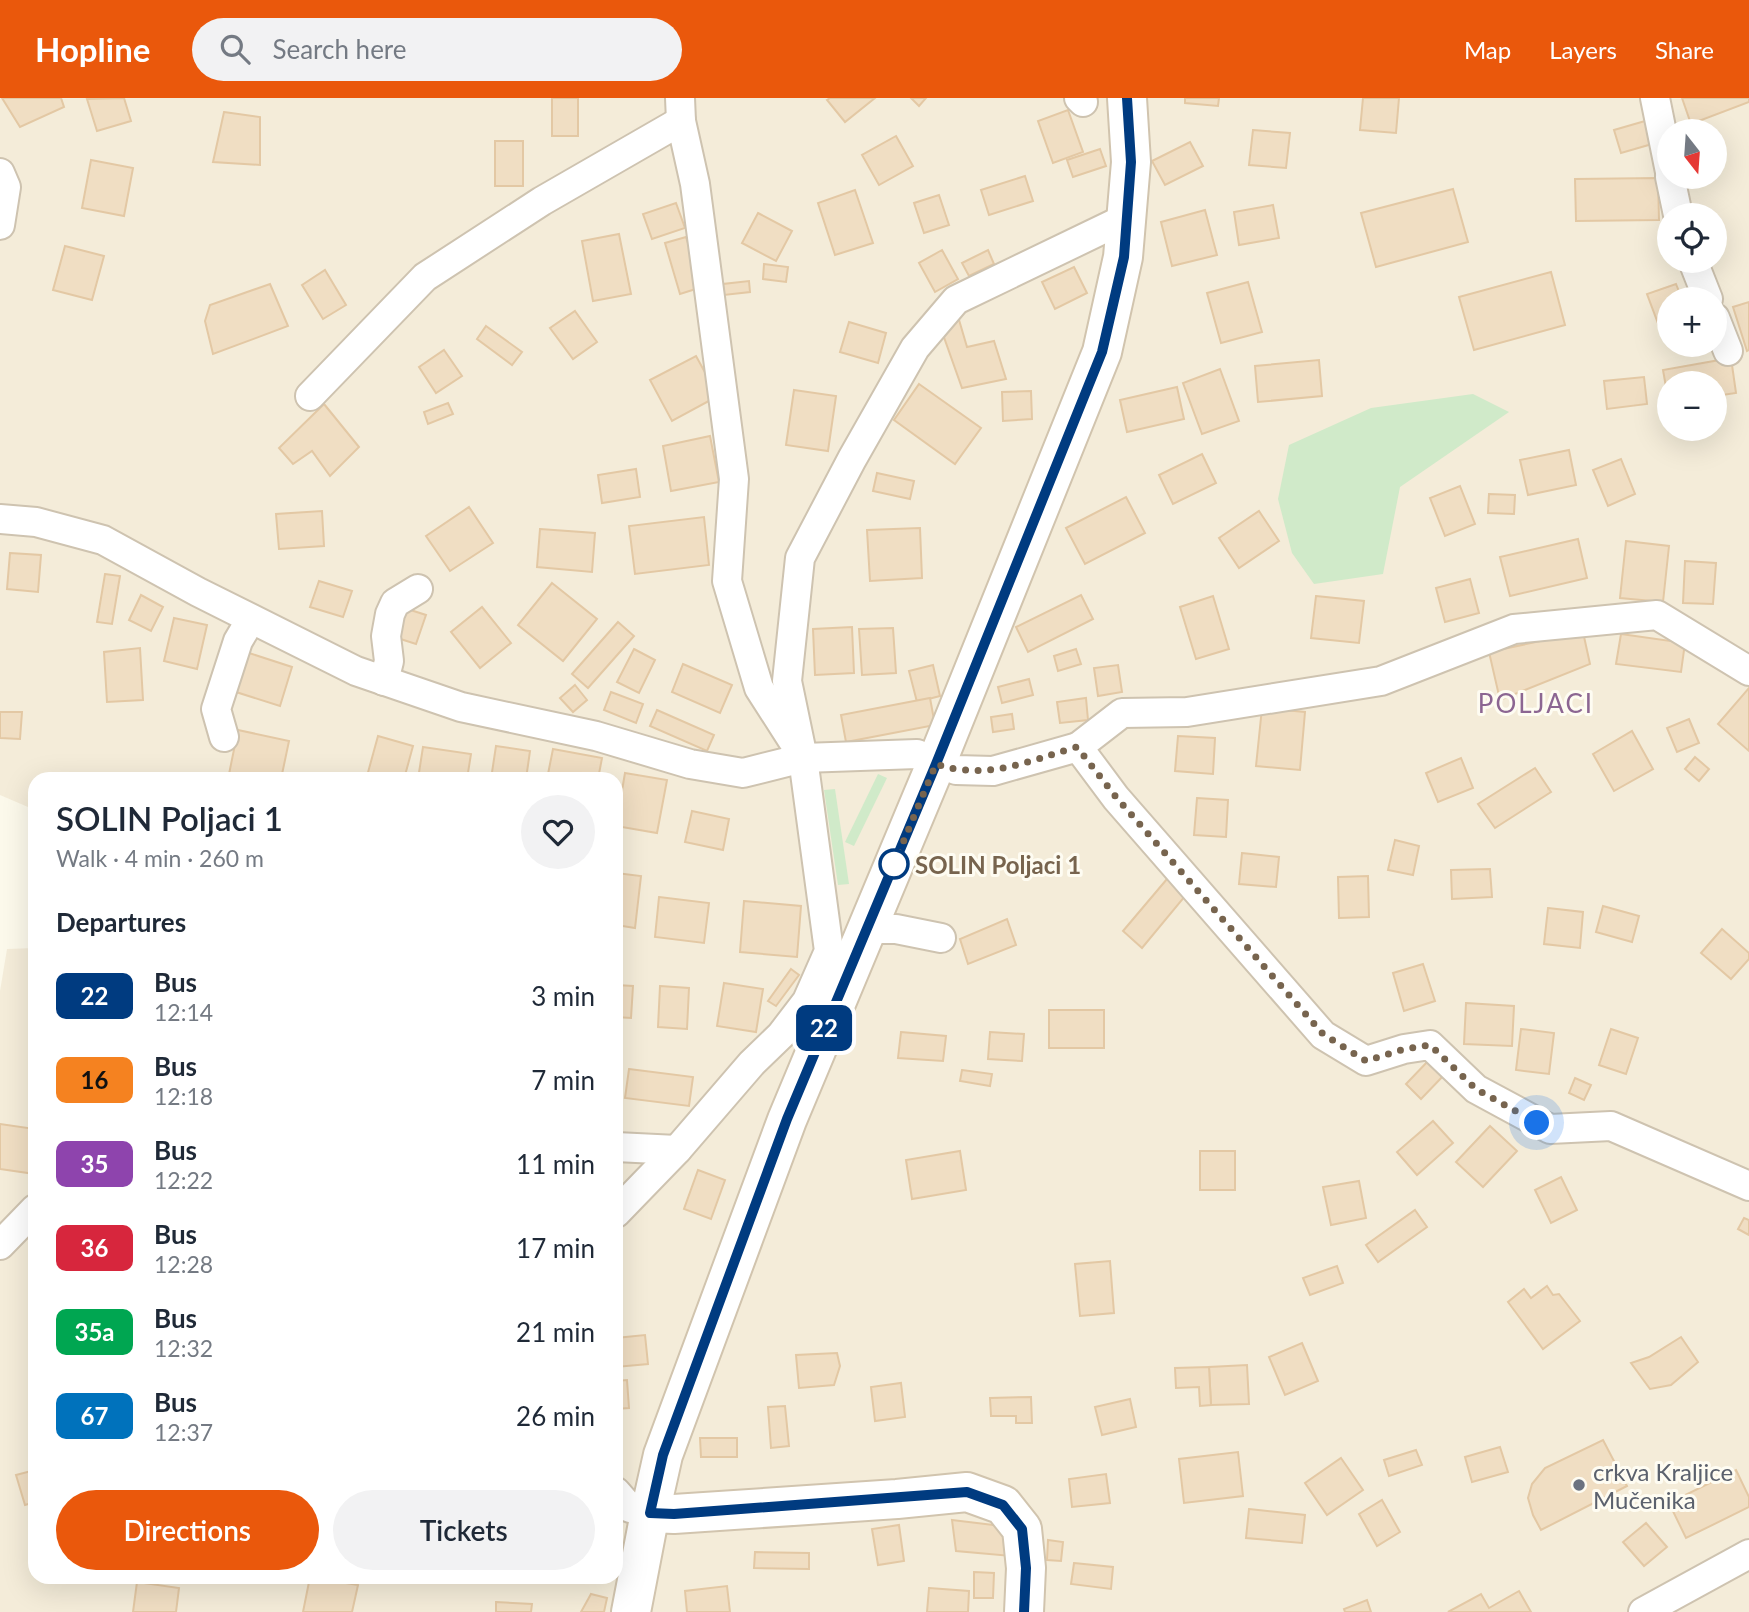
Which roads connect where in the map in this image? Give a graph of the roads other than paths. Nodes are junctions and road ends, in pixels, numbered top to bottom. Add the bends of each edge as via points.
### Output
1 (1127, 98) edge
2 (1655, 98) edge
3 (680, 109) edge
4 (1659, 119) edge
5 (0, 173) edge
6 (1126, 218) junction
7 (0, 225) edge
8 (310, 396) dead end
9 (0, 519) edge
10 (418, 589) dead end
11 (251, 619) junction
12 (1749, 671) edge
13 (384, 681) junction
14 (225, 737) dead end
15 (1077, 747) junction
16 (803, 758) junction
17 (936, 764) junction
18 (866, 929) junction
19 (941, 938) dead end
20 (623, 1147) edge
21 (677, 1150) junction
22 (1749, 1186) edge
23 (623, 1206) edge
24 (28, 1216) edge
25 (0, 1245) edge
26 (623, 1500) edge
27 (650, 1513) junction
28 (1749, 1554) edge
29 (631, 1612) edge
30 (1024, 1612) edge
31 (1643, 1612) edge

1 - 6 main road via 1131,162
2 - 4 street
3 - 8 street via 425,276
3 - 16 street via 695,184 734,479 727,581 759,688
5 - 7 street via 6,187
6 - 16 street via 956,300 915,348 800,558 787,681
6 - 17 main road via 1124,257 1102,352
9 - 11 street via 36,522 103,540
10 - 13 street via 395,603 390,614
11 - 13 street
11 - 14 street via 237,641 216,709
12 - 15 street via 1657,615 1514,629 1381,681 1187,712 1122,713
13 - 16 street via 461,707 596,736 690,764 743,773
15 - 17 street via 993,771 956,771
15 - 22 street via 1323,1034 1366,1061 1430,1045 1476,1089 1550,1129 1611,1126
16 - 17 street via 917,754
16 - 21 street via 829,951 807,1001
17 - 18 main road
18 - 19 street via 897,929
18 - 27 main road via 772,1158 663,1455
20 - 21 street
21 - 23 street
24 - 25 street
26 - 27 street via 630,1508
27 - 29 main road
27 - 30 main road via 967,1492 1003,1505 1022,1529
28 - 31 street

